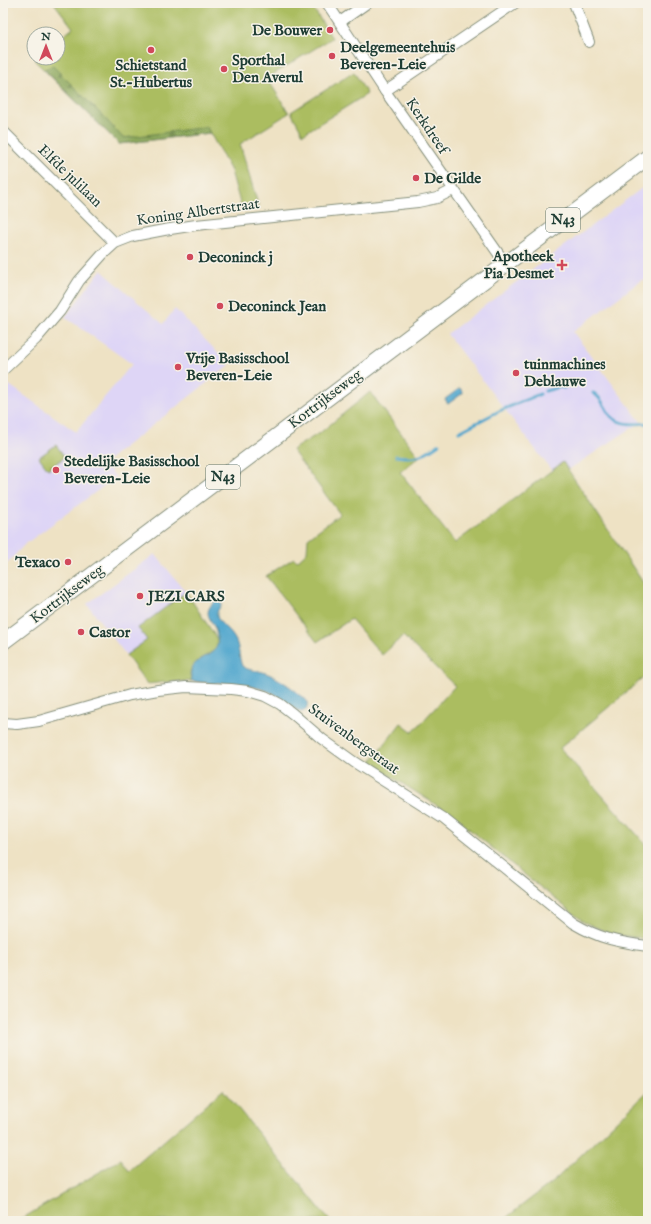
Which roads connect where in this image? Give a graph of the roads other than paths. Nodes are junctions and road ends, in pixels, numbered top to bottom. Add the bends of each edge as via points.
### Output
1 (327, 3) edge
2 (367, 3) edge
3 (515, 3) edge
4 (574, 3) edge
5 (340, 22) junction
6 (589, 42) dead end
7 (385, 91) junction
8 (3, 132) edge
9 (648, 157) edge
10 (453, 190) junction
11 (115, 243) junction
12 (505, 264) junction
13 (3, 370) edge
14 (3, 642) edge
15 (3, 723) edge
16 (648, 946) edge

1 - 5 street, Kerkdreef
2 - 5 street
3 - 7 street
4 - 6 street
5 - 7 street, Kerkdreef
7 - 10 street, Kerkdreef
8 - 11 street, Elfde julilaan
9 - 12 main road, Kortrijkseweg / N43
10 - 11 street, Koning Albertstraat via 437,198 418,202 196,225 133,236
10 - 12 street, Kerkdreef
11 - 13 street, Koning Albertstraat via 79,281 60,311 36,339
12 - 14 main road, Kortrijkseweg / N43
15 - 16 street, Stuivenbergstraat via 39,721 130,695 186,687 231,689 265,696 294,714 354,762 444,819 573,923 608,939

